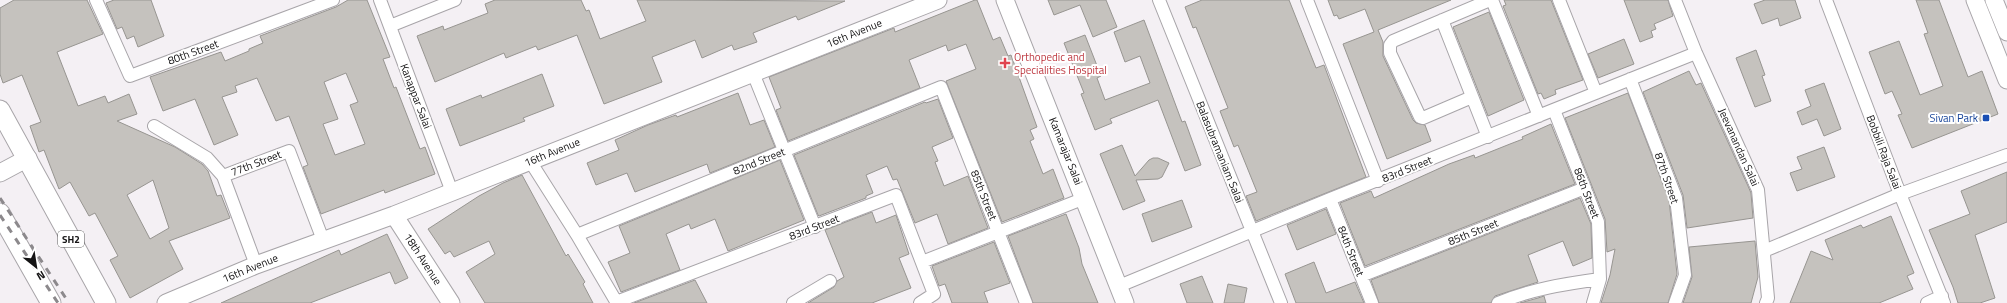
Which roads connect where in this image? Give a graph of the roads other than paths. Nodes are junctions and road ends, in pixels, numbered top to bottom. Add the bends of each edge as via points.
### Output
1 (96, 0) edge
2 (333, 0) edge
3 (380, 0) edge
4 (455, 0) edge
5 (938, 0) edge
6 (1005, 0) edge
7 (1159, 0) edge
8 (1491, 0) edge
9 (1559, 0) edge
10 (1675, 0) edge
11 (1826, 0) edge
12 (1975, 0) edge
13 (1994, 0) edge
14 (1311, 1) edge
15 (1442, 20) junction
16 (390, 26) junction
17 (2007, 32) edge
18 (1696, 53) junction
19 (753, 73) junction
20 (1630, 79) junction
21 (2007, 80) edge
22 (941, 87) joint
23 (1596, 93) junction
24 (1472, 97) junction
25 (1554, 110) junction
26 (1539, 116) junction
27 (3, 122) edge
28 (154, 126) dead end
29 (1488, 137) junction
30 (784, 151) junction
31 (2007, 155) edge
32 (28, 158) junction
33 (530, 161) junction
34 (0, 173) edge
35 (223, 176) junction
36 (1378, 181) junction
37 (1585, 188) junction
38 (452, 192) junction
39 (1900, 194) junction
40 (1085, 198) junction
41 (1330, 199) junction
42 (0, 213) edge
43 (394, 215) junction
44 (815, 227) junction
45 (998, 231) junction
46 (1252, 231) junction
47 (577, 235) junction
48 (323, 240) junction
49 (1764, 251) junction
50 (922, 262) junction
51 (256, 265) junction
52 (1361, 276) junction
53 (1600, 279) junction
54 (830, 281) dead end
55 (1119, 286) junction
56 (1943, 300) edge
57 (617, 302) edge
58 (51, 303) edge
59 (106, 303) edge
60 (166, 303) edge
61 (451, 303) edge
62 (793, 303) edge
63 (920, 303) edge
64 (1026, 303) edge
65 (1126, 303) edge
66 (1281, 303) edge
67 (1372, 303) edge
68 (1498, 303) edge
69 (1593, 303) edge
70 (1675, 303) edge
71 (1766, 303) edge
72 (1928, 303) edge

1 - 2 street, 80th Street via 130,76
3 - 16 street, Kanappar Salai
4 - 16 street
5 - 19 street, 16th Avenue
6 - 40 street, Kamarajar Salai
7 - 46 street, Balasubramaniam Salai
8 - 15 street
8 - 26 street
9 - 23 street
10 - 18 street, Jeevanandan Salai
11 - 39 street, Bobbili Raja Salai
12 - 21 street
13 - 17 street
14 - 36 street
15 - 24 street
15 - 24 street via 1393,41 1390,53 1420,118
16 - 38 street, Kanappar Salai
18 - 20 street, 83rd Street
18 - 49 street, Jeevanandan Salai via 1758,190
19 - 30 street
19 - 33 street, 16th Avenue
20 - 23 street, 83rd Street
20 - 70 street, 87th Street via 1676,198 1684,275
22 - 30 street, 82nd Street
22 - 45 street, 85th Street
23 - 25 street, 83rd Street
24 - 29 street
25 - 26 street, 83rd Street
25 - 37 street, 86th Street
26 - 29 street, 83rd Street
27 - 32 main road, SH2
28 - 35 street via 206,158
29 - 36 street, 83rd Street
30 - 44 street
30 - 47 street, 82nd Street
31 - 39 street
32 - 34 street
32 - 59 main road, SH2
33 - 38 street, 16th Avenue
33 - 47 street
35 - 48 street, 77th Street via 289,151
35 - 51 street, 77th Street
36 - 41 street, 83rd Street
37 - 52 street, 85th Street
37 - 53 street, 86th Street via 1598,222
38 - 43 street, 16th Avenue
39 - 49 street
39 - 56 street, Bobbili Raja Salai
40 - 45 street
40 - 55 street, Kamarajar Salai
41 - 46 street, 83rd Street
41 - 52 street, 84th Street
42 - 58 main road
43 - 48 street, 16th Avenue
43 - 61 street, 18th Avenue
44 - 50 street, 83rd Street via 896,195
44 - 57 street, 83rd Street
45 - 50 street
45 - 64 street, 85th Street
46 - 55 street, 83rd Street
46 - 66 street, Balasubramaniam Salai
47 - 57 street
48 - 51 street, 16th Avenue
49 - 71 street, Jeevanandan Salai via 1768,298
50 - 63 street, 83rd Street via 934,294
51 - 60 street, 16th Avenue
52 - 67 street, 84th Street
53 - 68 street via 1536,289
53 - 69 street, 86th Street
54 - 62 street
55 - 65 street, Kamarajar Salai
56 - 72 street

